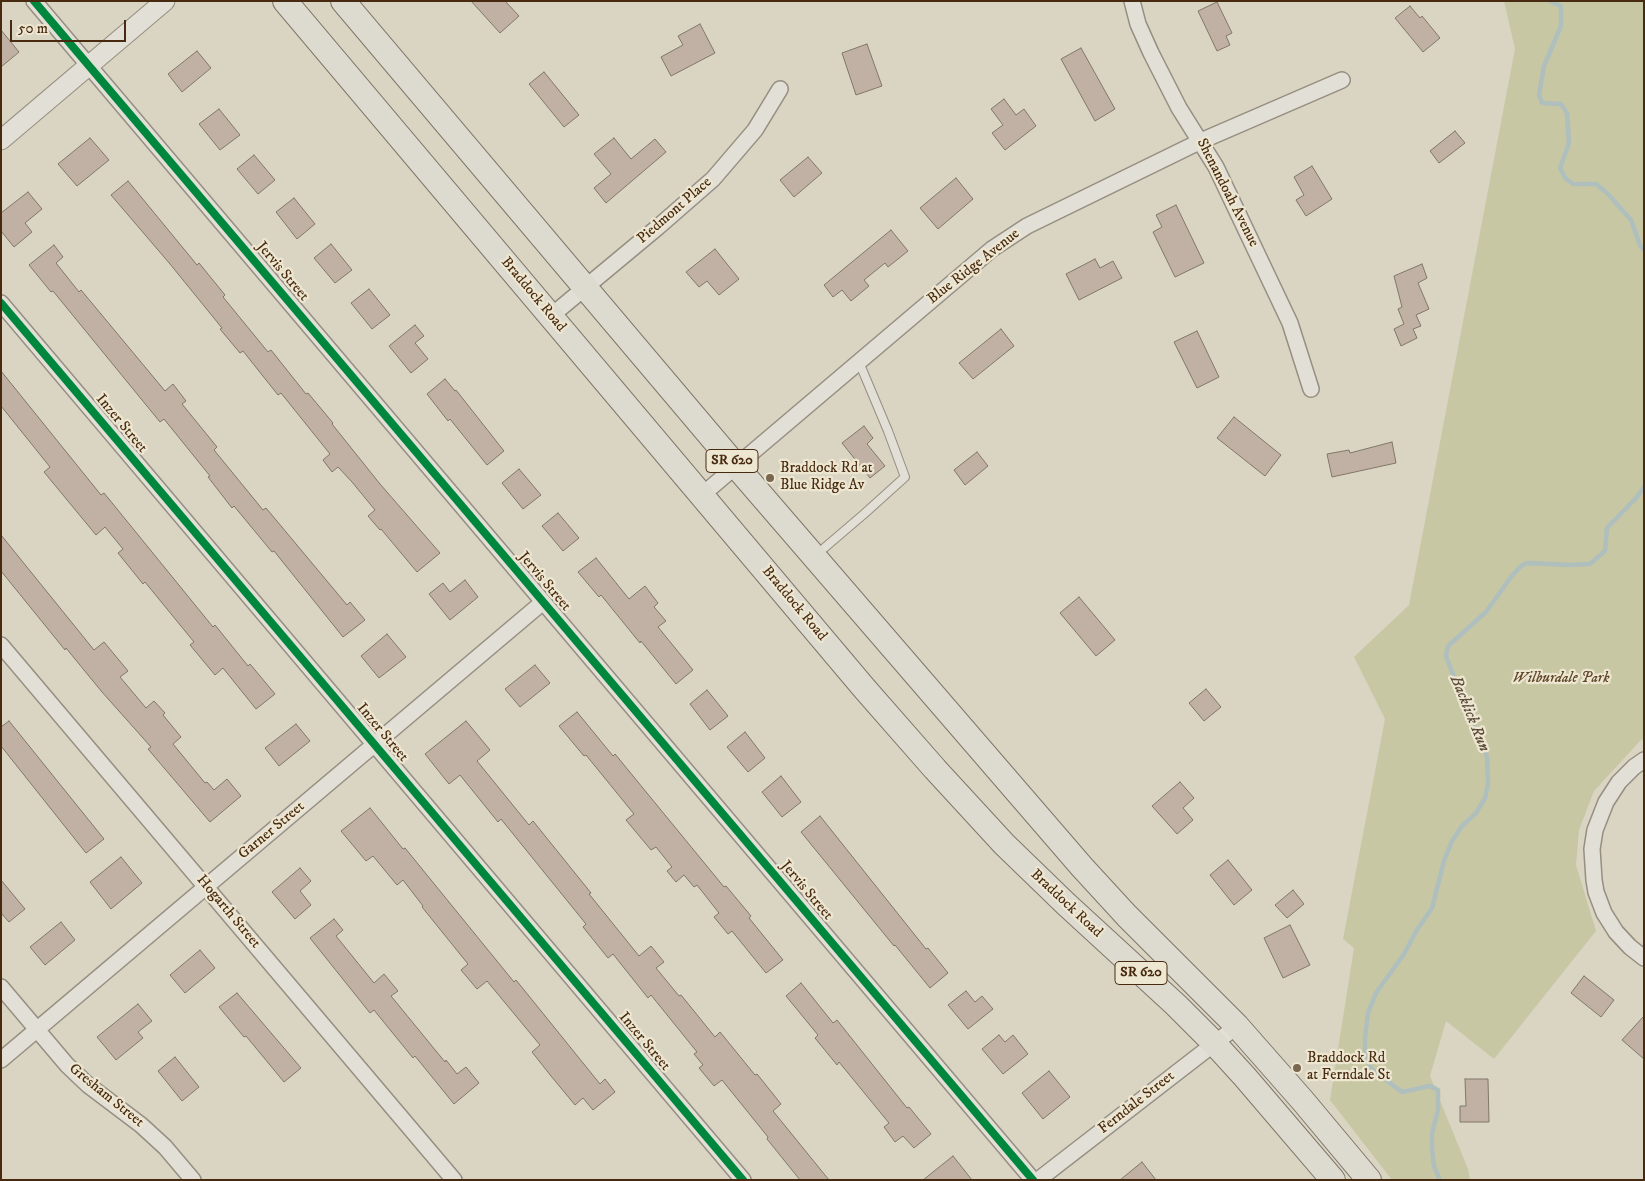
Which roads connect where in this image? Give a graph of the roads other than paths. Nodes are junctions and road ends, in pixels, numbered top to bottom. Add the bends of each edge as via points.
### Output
1 (34, 1) edge
2 (165, 1) edge
3 (285, 1) edge
4 (343, 1) edge
5 (1132, 1) edge
6 (88, 66) junction
7 (1342, 80) dead end
8 (780, 89) dead end
9 (1, 140) edge
10 (1201, 141) junction
11 (585, 287) junction
12 (1, 303) edge
13 (550, 316) junction
14 (859, 362) junction
15 (1311, 389) dead end
16 (736, 466) junction
17 (702, 495) junction
18 (814, 557) junction
19 (543, 602) junction
20 (1, 645) edge
21 (374, 744) junction
22 (1644, 760) edge
23 (206, 887) junction
24 (1644, 958) edge
25 (1, 987) edge
26 (1237, 1026) junction
27 (37, 1029) junction
28 (1214, 1043) junction
29 (1, 1060) edge
30 (193, 1180) edge
31 (454, 1180) edge
32 (743, 1180) edge
33 (1032, 1180) edge
34 (1038, 1180) edge
35 (1333, 1180) edge
36 (1369, 1180) edge

1 - 6 street, Jervis Street
2 - 6 street
3 - 13 main road, Braddock Road / SR 620
4 - 11 main road, SR 620
5 - 10 street, Shenandoah Avenue via 1151,53 1179,108
6 - 9 street
6 - 19 street, Jervis Street
7 - 10 street, Blue Ridge Avenue
8 - 11 street, Piedmont Place via 755,130 713,179
10 - 14 street, Blue Ridge Avenue via 1026,226 992,249
10 - 15 street, Shenandoah Avenue via 1233,200 1290,323
11 - 13 street, Piedmont Place
11 - 16 main road, SR 620
12 - 21 street, Inzer Street
13 - 17 main road, Braddock Road / SR 620
14 - 16 street, Blue Ridge Avenue
14 - 18 lane via 905,477
16 - 17 street, Blue Ridge Avenue
16 - 18 main road, SR 620
17 - 28 main road, Braddock Road / SR 620 via 864,688 1004,844
18 - 26 main road, SR 620 via 1082,867
19 - 21 street, Garner Street
19 - 33 street, Jervis Street
20 - 23 street, Hogarth Street
21 - 23 street, Garner Street
21 - 32 street, Inzer Street
22 - 24 street via 1619,782 1602,810 1592,850 1596,892 1604,913 1616,932
23 - 27 street, Garner Street
23 - 31 street, Hogarth Street
25 - 27 street, Gresham Street
26 - 28 street, Ferndale Street
26 - 36 main road, SR 620
27 - 29 street, Garner Street
27 - 30 street, Gresham Street via 67,1065 141,1125
28 - 34 street, Ferndale Street
28 - 35 main road, Braddock Road / SR 620

